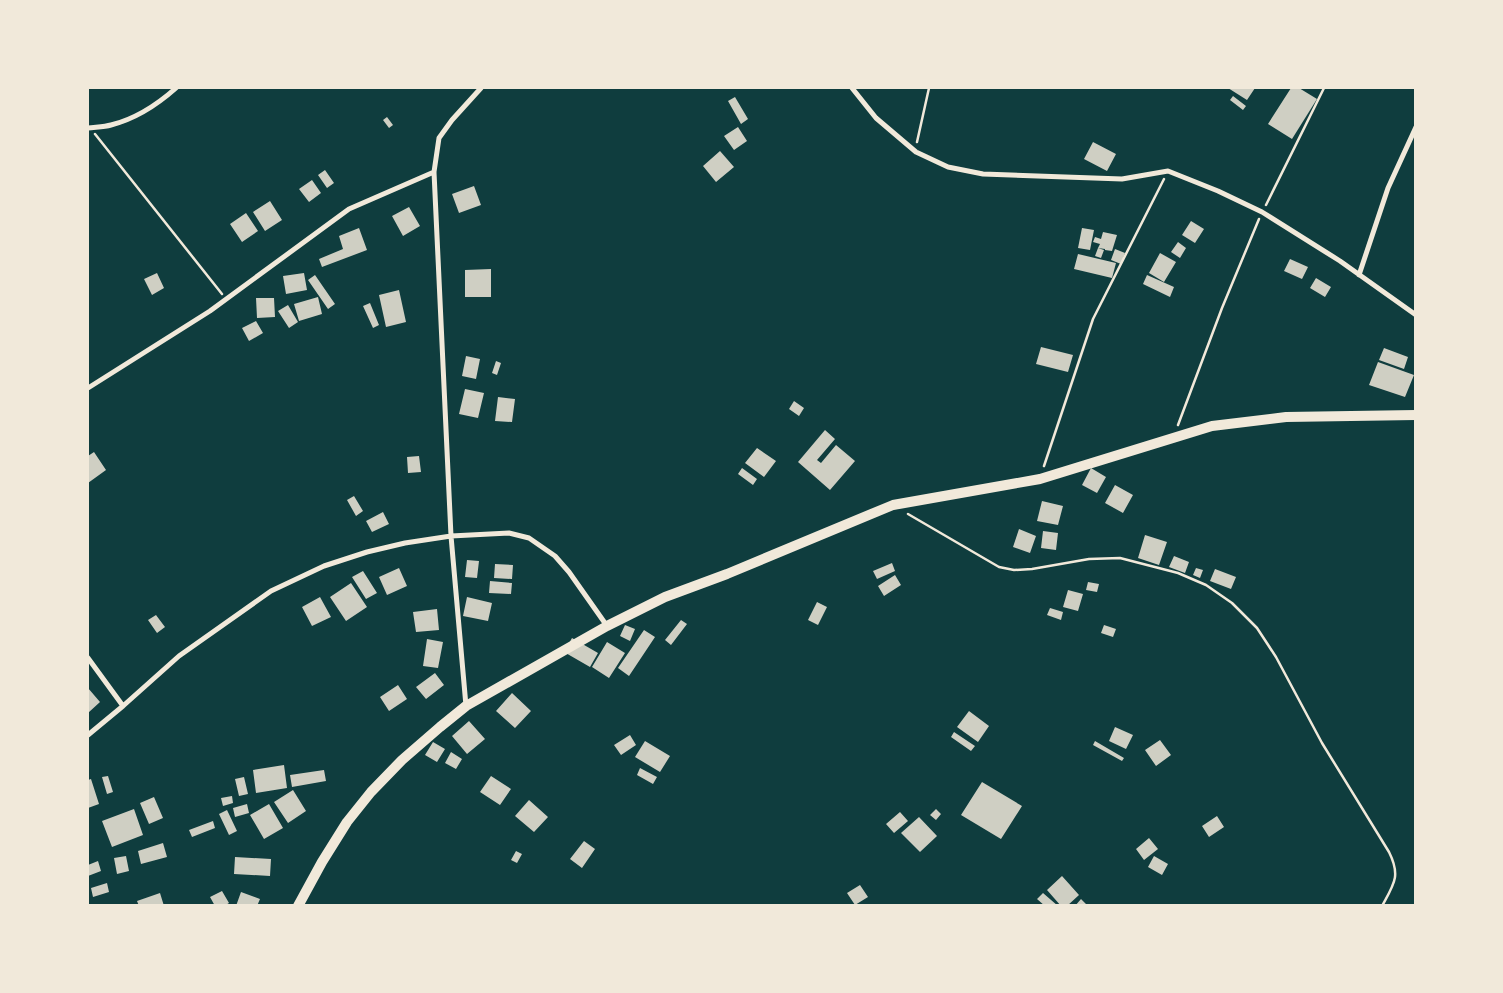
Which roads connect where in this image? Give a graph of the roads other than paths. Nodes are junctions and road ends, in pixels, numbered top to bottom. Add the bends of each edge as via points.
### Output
1 (176, 88) edge
2 (482, 88) edge
3 (852, 88) edge
4 (1416, 127) edge
5 (88, 128) edge
6 (434, 172) junction
7 (1359, 274) junction
8 (1416, 315) edge
9 (88, 388) edge
10 (1415, 415) edge
11 (451, 536) junction
12 (607, 626) junction
13 (88, 658) edge
14 (123, 706) junction
15 (466, 706) junction
16 (88, 735) edge
17 (298, 906) edge

1 - 5 street via 132,118
2 - 6 street via 439,138
3 - 7 street via 876,118 916,152 948,168 983,174 1122,179 1168,171 1262,212
4 - 7 street via 1388,188
6 - 9 street via 349,209 210,311
6 - 11 street
7 - 8 street
10 - 12 main road via 1286,417 1212,426 1040,479 893,505 673,594
11 - 12 street via 509,533 529,538 555,556
11 - 14 street via 367,552 324,566 271,591 179,656
11 - 15 street
12 - 15 main road
13 - 14 street
14 - 16 street
15 - 17 main road via 402,760 371,792 347,822

